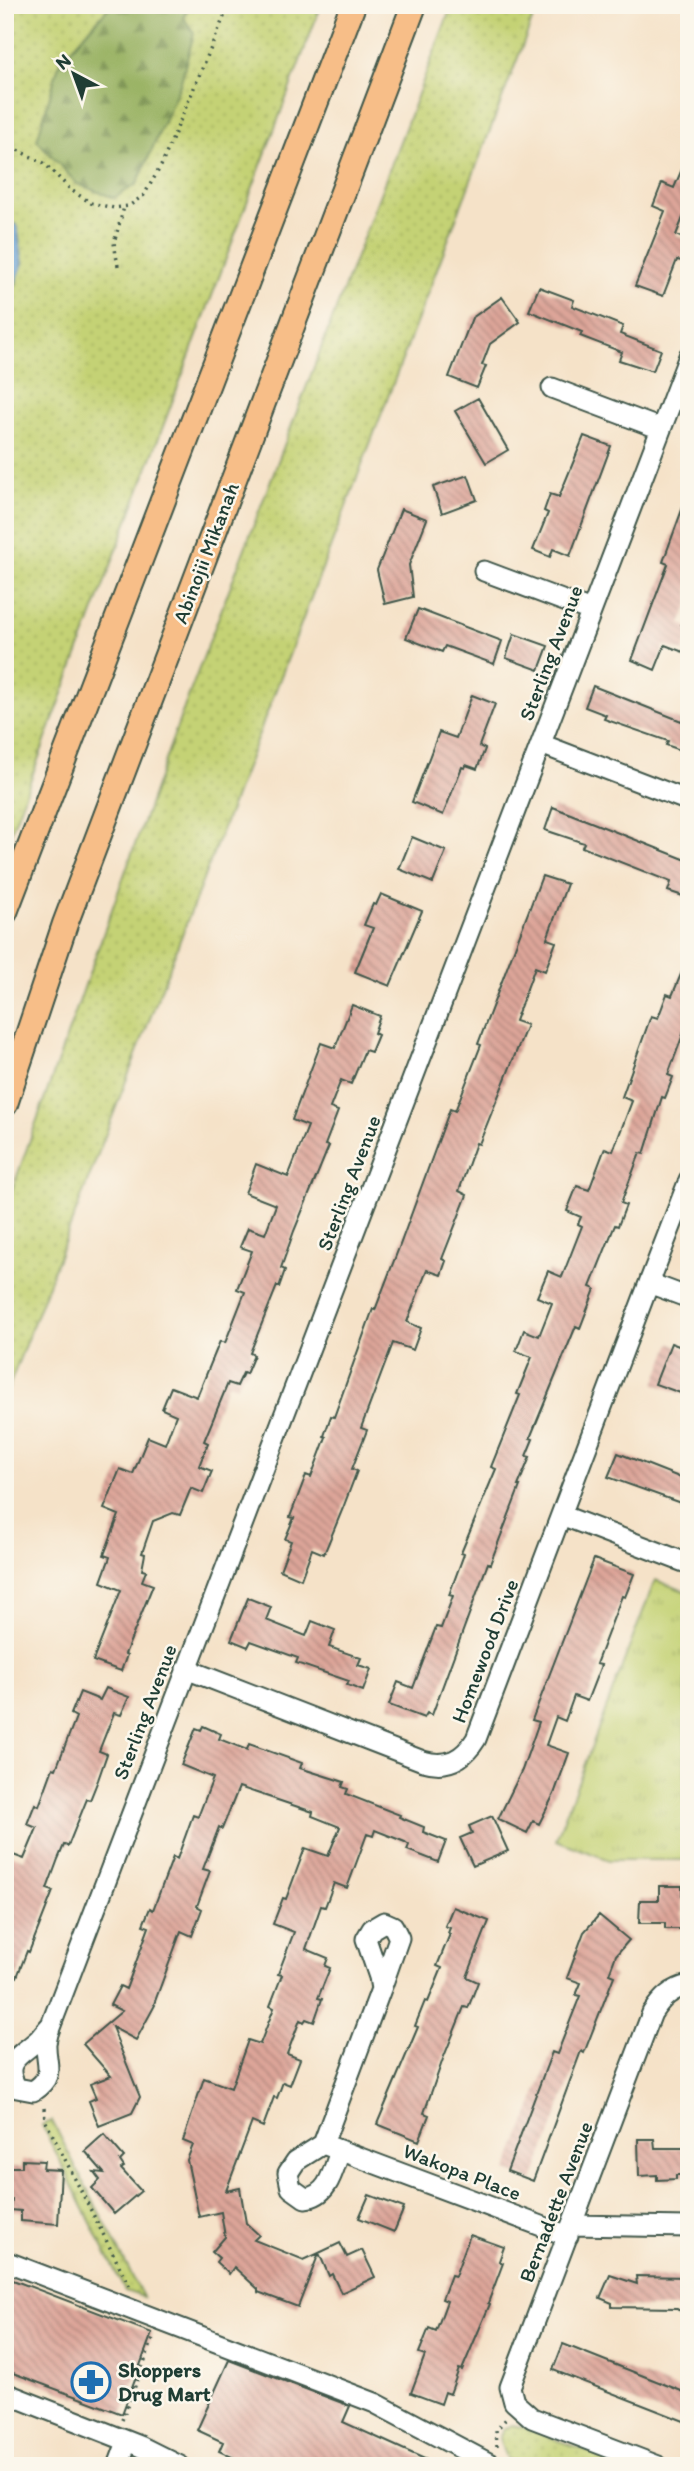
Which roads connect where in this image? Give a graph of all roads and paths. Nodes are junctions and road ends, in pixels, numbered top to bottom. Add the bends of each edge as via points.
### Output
1 (229, 5) edge
2 (353, 5) edge
3 (414, 5) edge
4 (5, 144) edge
5 (124, 207) junction
6 (118, 265) dead end
7 (689, 356) edge
8 (552, 387) dead end
9 (661, 429) junction
10 (484, 570) dead end
11 (591, 611) junction
12 (541, 744) junction
13 (689, 802) edge
14 (5, 912) edge
15 (5, 1104) edge
16 (689, 1180) edge
17 (649, 1283) junction
18 (689, 1298) edge
19 (561, 1515) junction
20 (689, 1564) edge
21 (186, 1669) junction
22 (689, 1985) edge
23 (381, 1989) dead end
24 (51, 2025) junction
25 (36, 2090) junction
26 (689, 2227) edge
27 (570, 2230) junction
28 (5, 2261) edge
29 (134, 2311) junction
30 (160, 2320) junction
31 (5, 2393) edge
32 (517, 2407) junction
33 (127, 2442) junction
34 (496, 2460) edge
35 (118, 2466) edge
36 (132, 2466) edge
37 (180, 2466) edge
38 (658, 2466) edge

1 - 5 path via 161,166 144,195
2 - 14 main road
3 - 15 main road, Abinojii Mikanah via 65,924
4 - 5 path via 44,163 91,203
5 - 6 path via 114,243
7 - 9 street, Sterling Avenue
8 - 9 street
9 - 11 street, Sterling Avenue
10 - 11 street
11 - 12 street, Sterling Avenue
12 - 13 street
12 - 21 street, Sterling Avenue
16 - 17 street, Homewood Drive
17 - 18 street
17 - 19 street, Homewood Drive
19 - 20 street
19 - 21 street, Homewood Drive via 476,1739 461,1758 433,1764 423,1761
21 - 24 street, Sterling Avenue
22 - 27 street, Bernadette Avenue via 666,1994 652,2013
23 - 27 street, Wakopa Place via 332,2147
24 - 25 street, Sterling Avenue via 46,2043 48,2076
24 - 25 street, Sterling Avenue via 9,2064 8,2074 16,2088
25 - 29 path via 45,2120 137,2300
26 - 27 street, Wakopa Place
27 - 32 street, Bernadette Avenue via 510,2387
28 - 29 street
29 - 30 street
30 - 33 path
30 - 34 street via 375,2403
31 - 33 street
32 - 34 path via 496,2430
32 - 38 street via 532,2418
33 - 35 street
33 - 36 street
33 - 37 street

